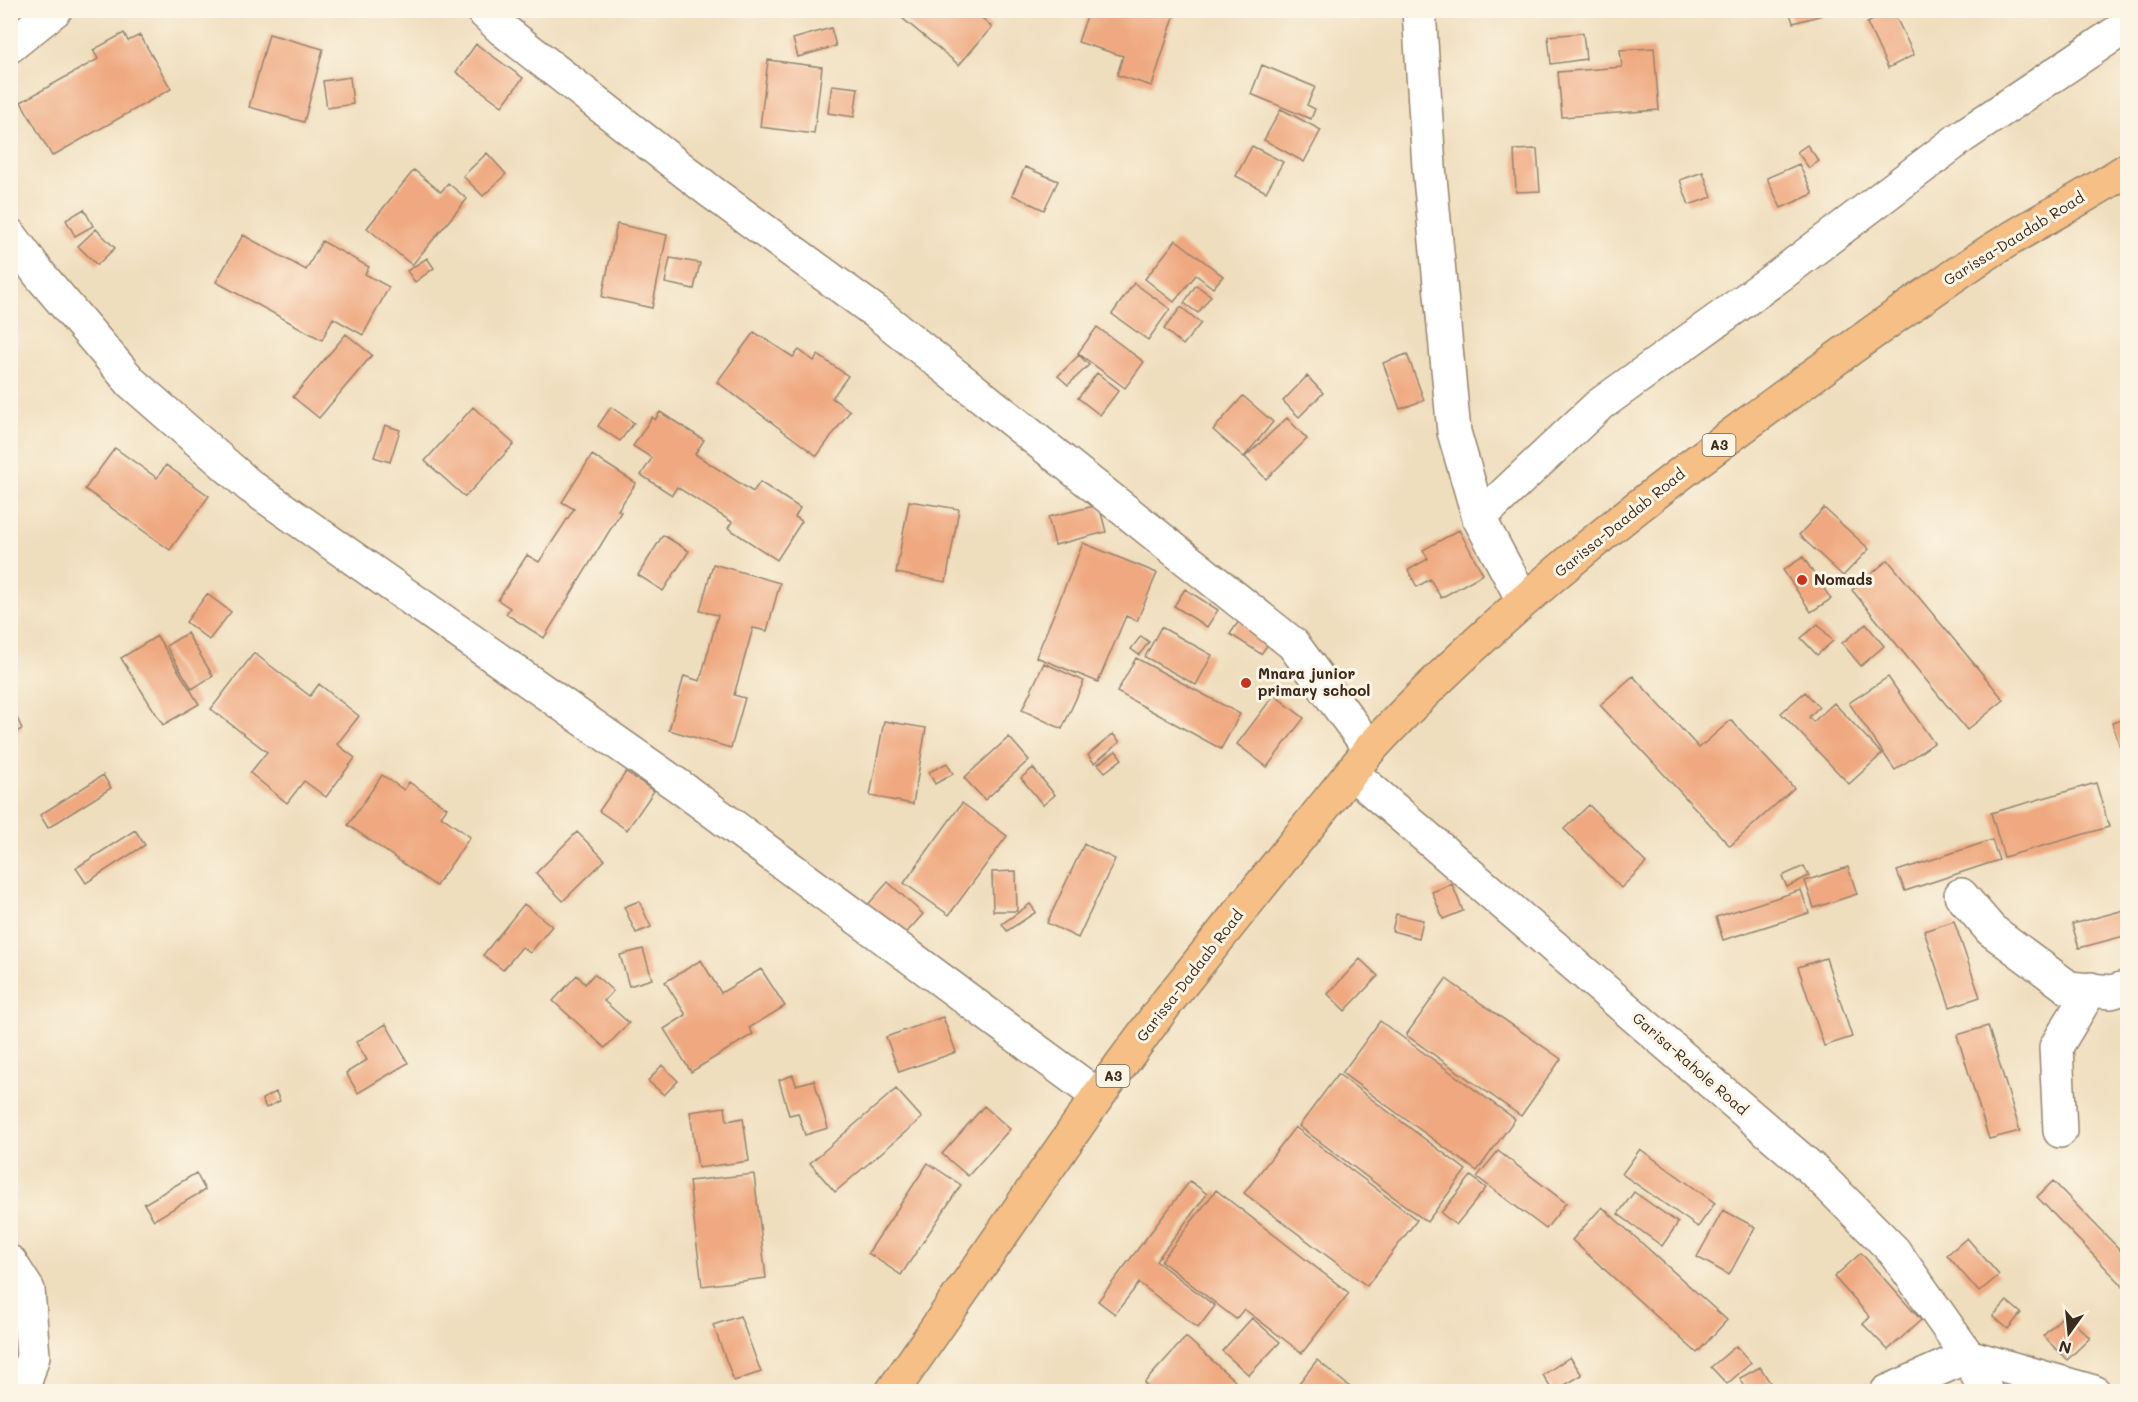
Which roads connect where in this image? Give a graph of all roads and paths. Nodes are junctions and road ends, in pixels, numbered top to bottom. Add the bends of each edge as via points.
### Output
1 (55, 10) edge
2 (482, 10) edge
3 (1417, 12) edge
4 (2127, 25) edge
5 (10, 46) edge
6 (2127, 169) edge
7 (10, 235) edge
8 (1479, 518) junction
9 (1523, 600) junction
10 (1361, 761) junction
11 (1960, 895) dead end
12 (2127, 987) edge
13 (2091, 989) junction
14 (1098, 1096) junction
15 (2060, 1131) dead end
16 (10, 1262) edge
17 (1968, 1356) junction
18 (22, 1392) edge
19 (892, 1392) edge
20 (1887, 1392) edge
21 (1986, 1392) edge
22 (2094, 1392) edge

1 - 5 street
2 - 10 street, Garisa-Rahole Road via 710,191 877,313 1293,645
3 - 8 street via 1454,432
4 - 8 street via 1963,135 1779,275 1598,405
6 - 9 highway, Garissa-Daadab Road / A3 via 1986,255 1876,329 1674,479
7 - 14 street via 132,383 250,486 679,786
8 - 9 street
9 - 10 highway, Garissa-Daadab Road / A3 via 1402,715
10 - 14 highway, Garissa-Dadaab Road / A3 via 1168,1001
10 - 17 street, Garisa-Rahole Road via 1812,1168 1894,1251
11 - 13 street via 1991,930 2069,988
12 - 13 street via 2111,992
13 - 15 street via 2056,1047
14 - 19 highway, Garissa-Dadaab Road / A3
16 - 18 street via 28,1290 33,1356
17 - 20 street
17 - 21 street, Garisa-Rahole Road
17 - 22 street

